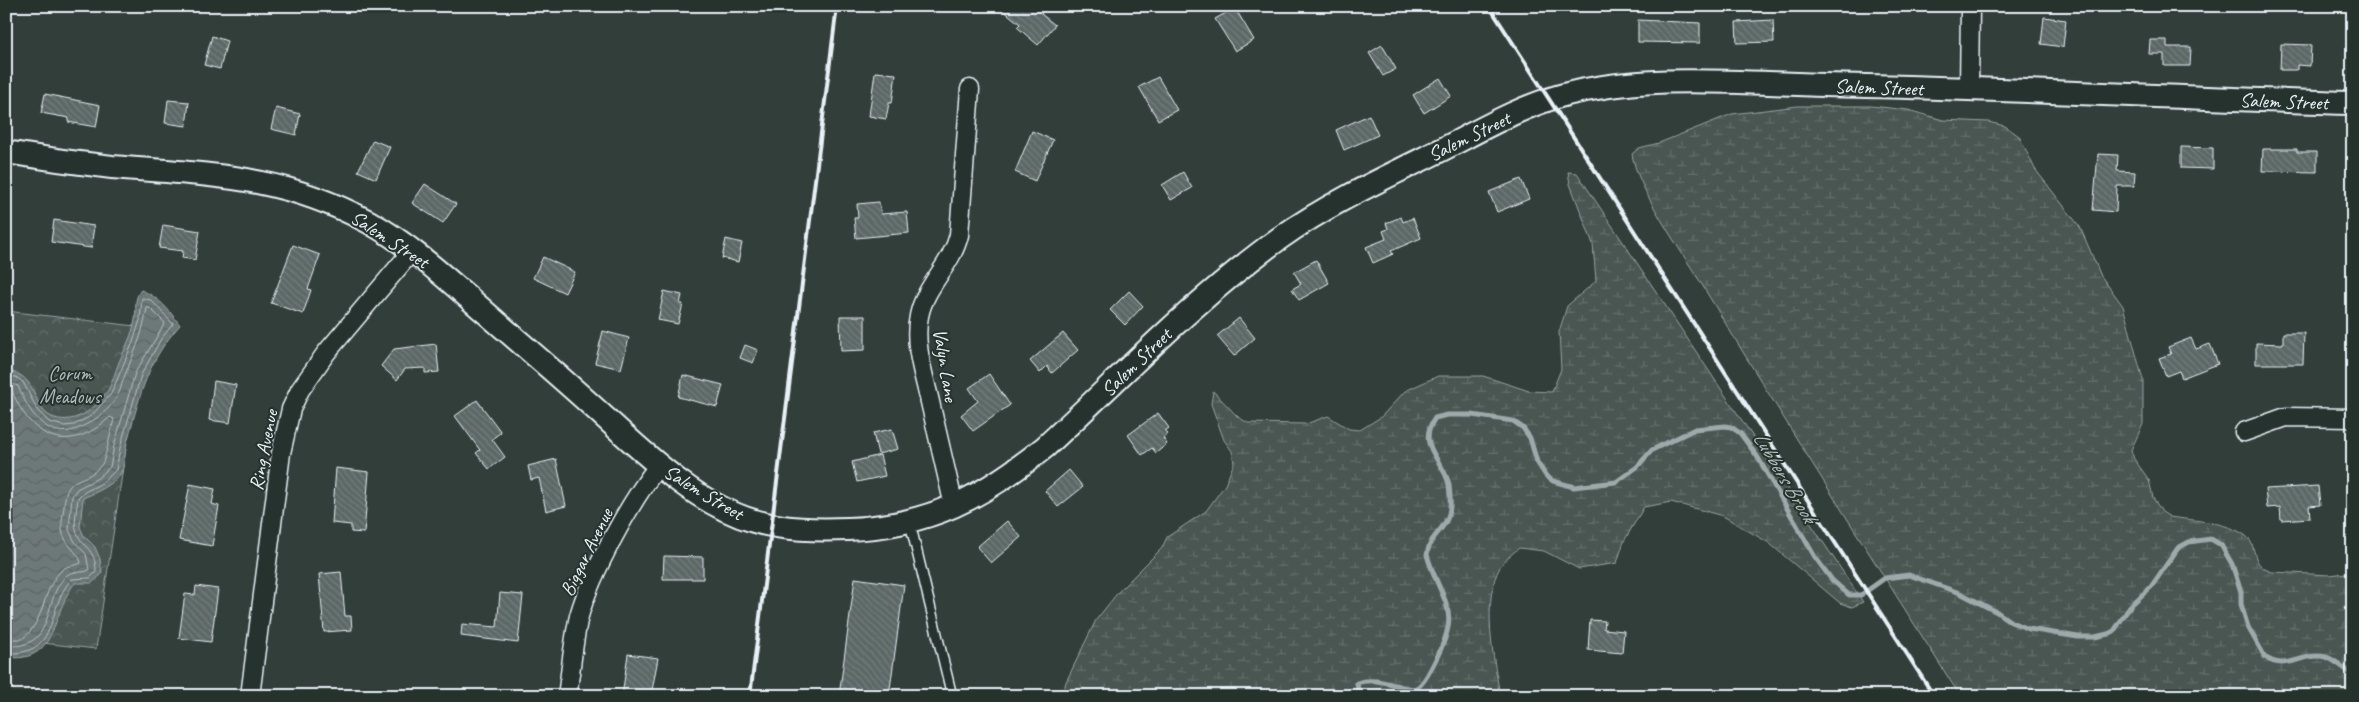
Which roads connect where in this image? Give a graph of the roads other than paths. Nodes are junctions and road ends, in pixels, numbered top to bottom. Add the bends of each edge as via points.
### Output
1 (1970, 6) edge
2 (970, 89) dead end
3 (1969, 90) junction
4 (2353, 103) edge
5 (6, 152) edge
6 (412, 251) junction
7 (2353, 418) edge
8 (2244, 432) dead end
9 (659, 465) junction
10 (954, 506) junction
11 (910, 523) junction
12 (250, 696) edge
13 (567, 696) edge
14 (952, 696) edge

1 - 3 street
2 - 10 street, Valyn Lane via 959,235 951,258 926,292 917,330 922,367
3 - 4 street, Salem Street
3 - 10 street, Salem Street via 1844,85 1626,84 1577,92 1530,107 1389,176 1284,235 1191,309 1045,447 1005,477
5 - 6 street, Salem Street via 97,165 226,176 276,185 345,210
6 - 9 street, Salem Street
6 - 12 street, Ring Avenue via 317,365 291,409 281,453
7 - 8 street via 2286,417
9 - 11 street, Salem Street via 710,500 760,523 833,529
9 - 13 street, Biggar Avenue via 618,530 585,597 578,621
10 - 11 street, Salem Street
11 - 14 lane

